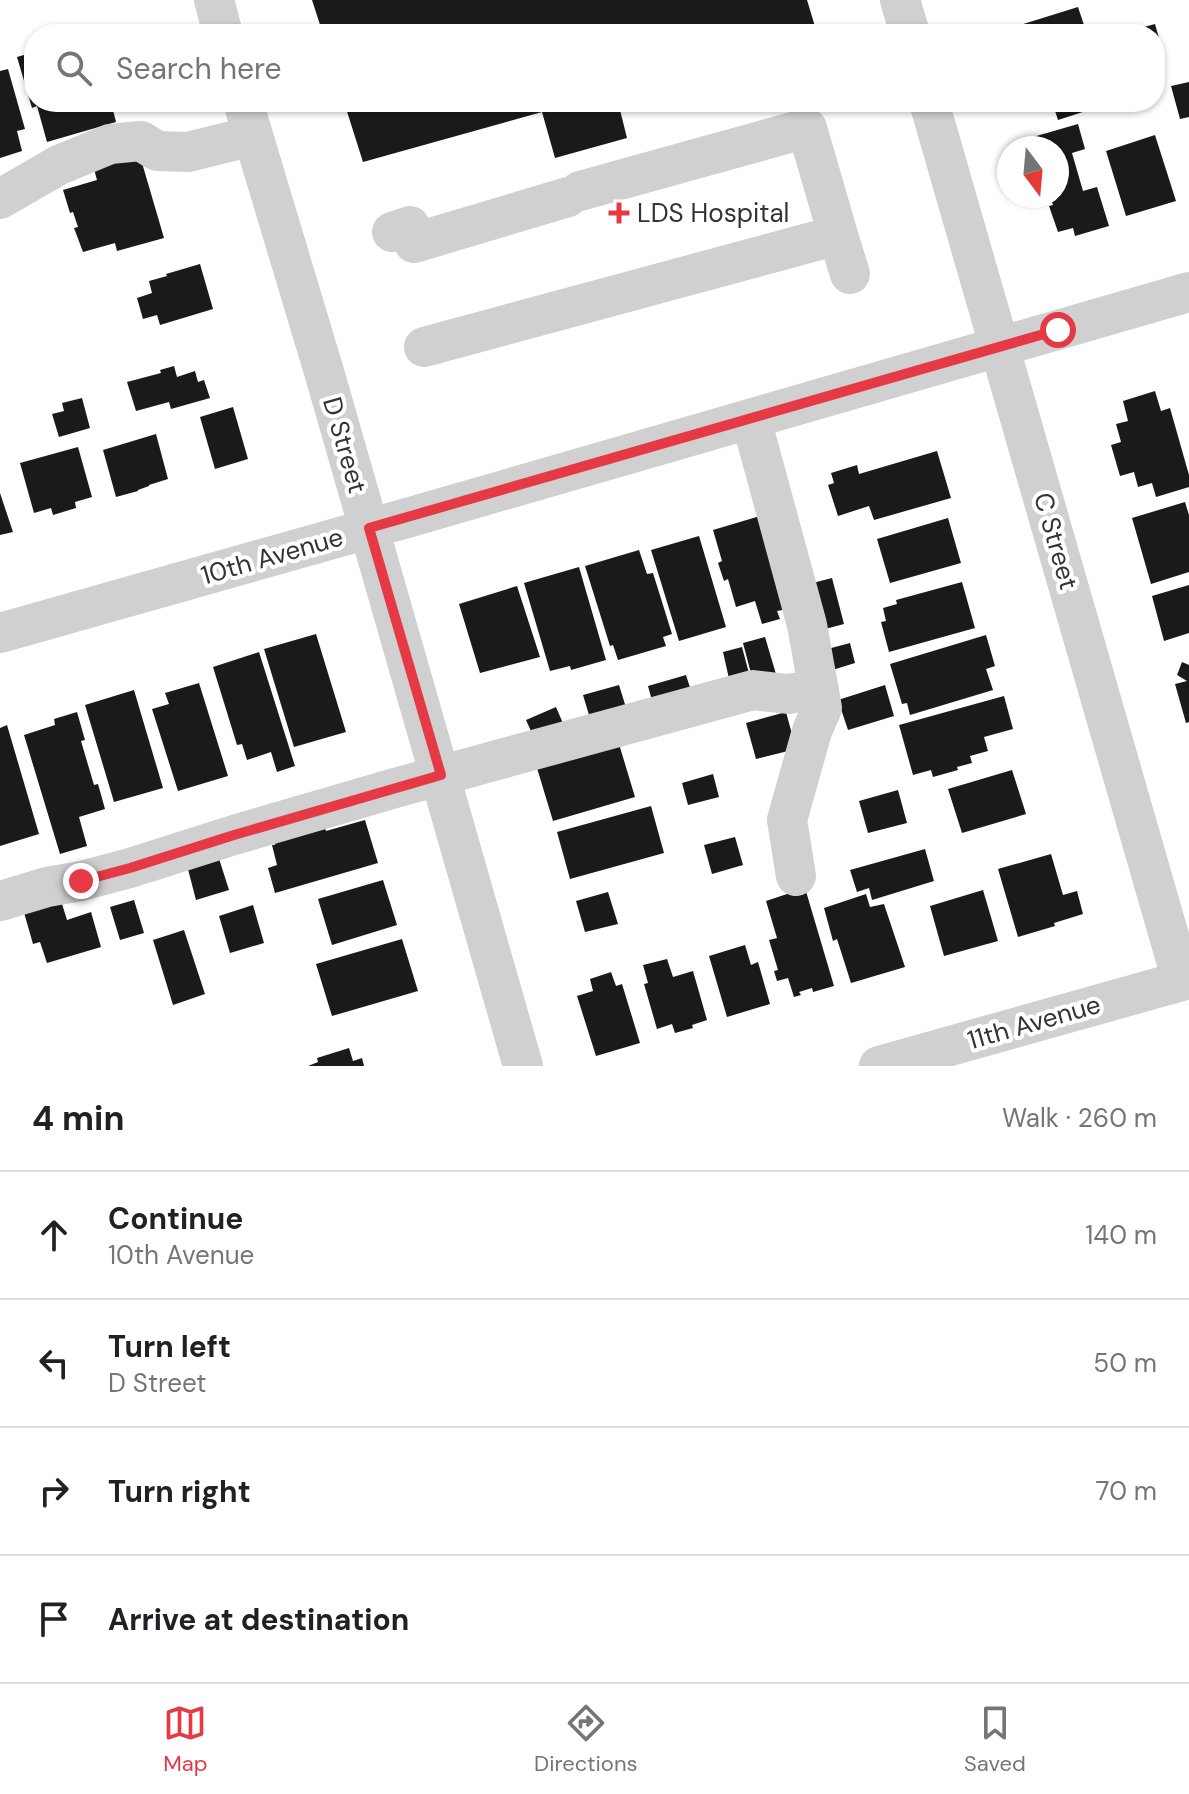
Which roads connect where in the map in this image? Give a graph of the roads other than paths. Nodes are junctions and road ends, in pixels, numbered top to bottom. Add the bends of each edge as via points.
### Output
1 (214, 0) edge
2 (900, 0) edge
3 (220, 24) edge
4 (907, 24) edge
5 (932, 112) edge
6 (248, 119) edge
7 (0, 199) edge
8 (392, 232) dead end
9 (838, 235) junction
10 (850, 274) dead end
11 (1189, 292) edge
12 (424, 347) dead end
13 (1000, 347) junction
14 (751, 419) junction
15 (369, 528) junction
16 (0, 633) edge
17 (819, 689) junction
18 (441, 775) junction
19 (796, 876) dead end
20 (0, 901) edge
21 (1185, 980) edge
22 (523, 1066) edge
23 (879, 1066) edge

1 - 3 street
2 - 4 street
5 - 13 street, C Street
6 - 7 street via 188,152 157,151 141,141 110,144 59,165
6 - 15 street, D Street
8 - 9 street via 410,226 414,243 807,128
9 - 10 street
9 - 12 street
11 - 13 street, 10th Avenue
13 - 14 street, 10th Avenue
13 - 21 street, C Street
14 - 15 street, 10th Avenue
14 - 17 street
15 - 16 street, 10th Avenue
15 - 18 street, D Street
17 - 18 street via 788,694 753,690
17 - 19 street via 822,708 787,820
18 - 20 street
18 - 22 street, D Street
21 - 23 street, 11th Avenue

